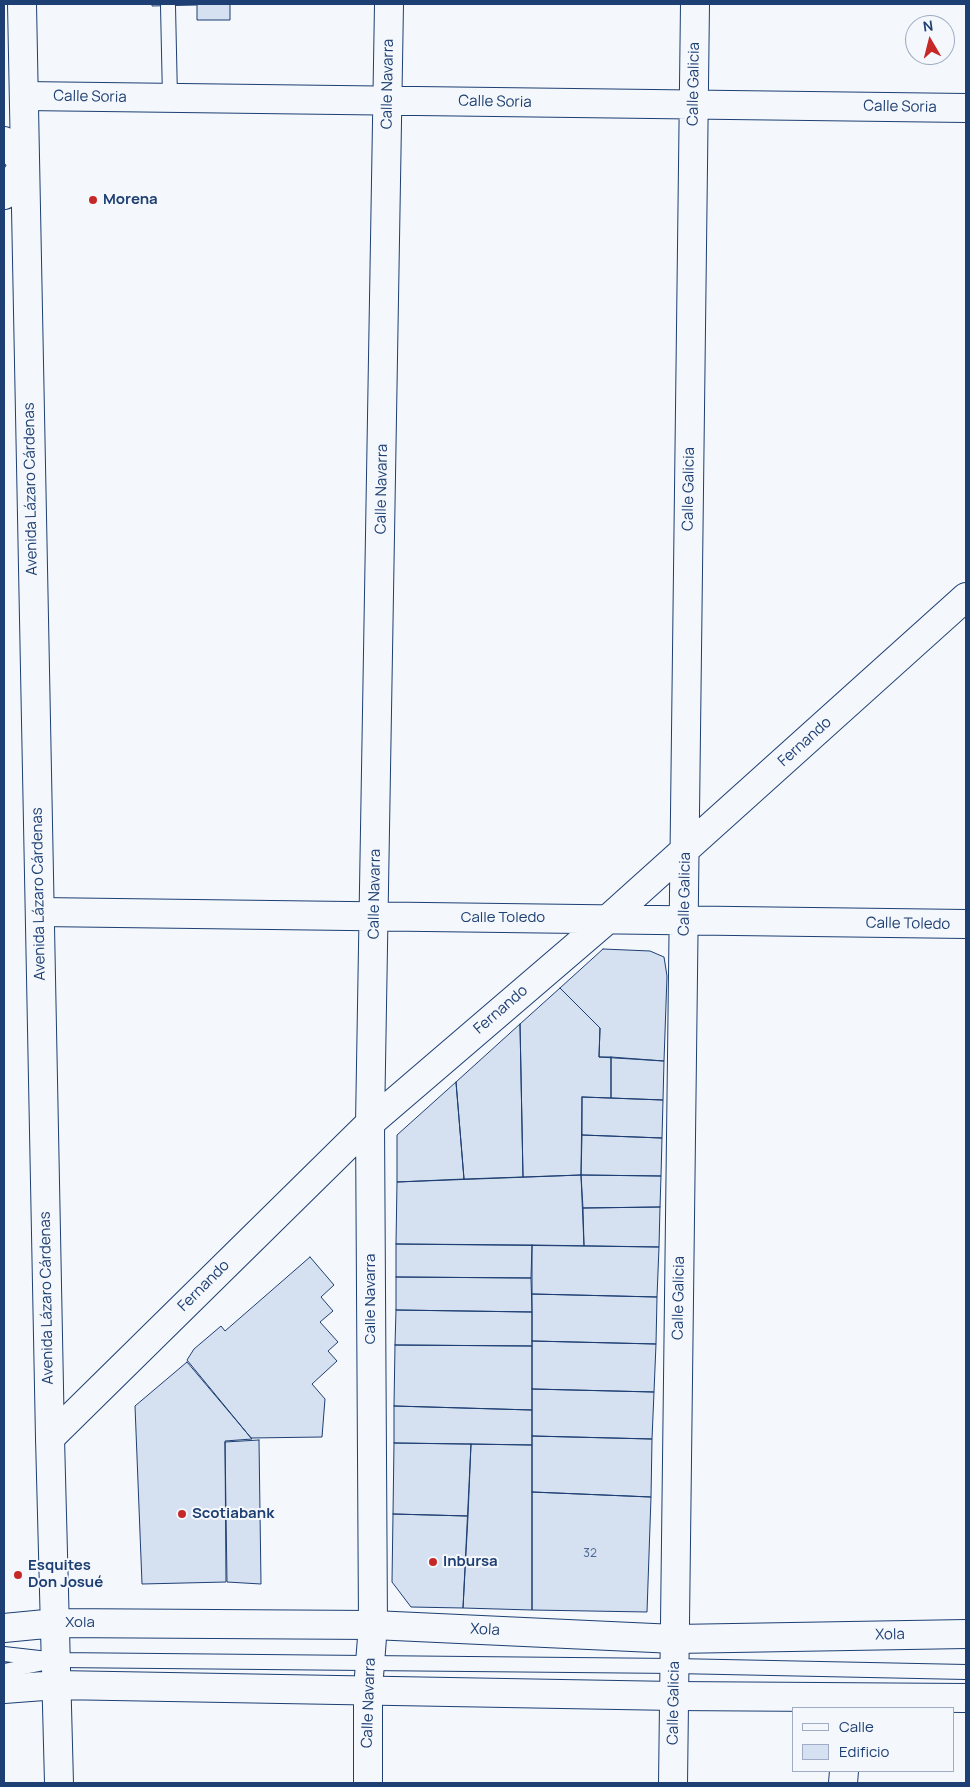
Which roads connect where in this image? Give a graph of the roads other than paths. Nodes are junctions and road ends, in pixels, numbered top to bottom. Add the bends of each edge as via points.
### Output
1 (22, 4) edge
2 (389, 4) edge
3 (695, 4) edge
4 (168, 6) dead end
5 (24, 96) junction
6 (170, 98) junction
7 (388, 101) junction
8 (693, 105) junction
9 (966, 108) edge
10 (4, 141) edge
11 (24, 164) junction
12 (4, 195) edge
13 (966, 597) edge
14 (686, 849) junction
15 (40, 912) junction
16 (375, 917) junction
17 (608, 919) junction
18 (685, 921) junction
19 (966, 924) edge
20 (370, 1123) junction
21 (50, 1438) junction
22 (56, 1623) junction
23 (373, 1625) junction
24 (4, 1628) edge
25 (966, 1634) edge
26 (675, 1639) junction
27 (4, 1654) edge
28 (370, 1663) junction
29 (675, 1666) junction
30 (4, 1671) edge
31 (57, 1672) junction
32 (966, 1672) edge
33 (4, 1689) edge
34 (368, 1689) junction
35 (674, 1696) junction
36 (966, 1698) edge
37 (844, 1703) edge
38 (59, 1783) edge
39 (368, 1783) edge
40 (673, 1783) edge

1 - 5 street, Avenida Lázaro Cárdenas
2 - 7 street, Calle Navarra
3 - 8 street, Calle Galicia
4 - 6 lane
5 - 6 street, Calle Soria
5 - 11 street, Avenida Lázaro Cárdenas
6 - 7 street, Calle Soria
7 - 8 street, Calle Soria
7 - 16 street, Calle Navarra
8 - 9 street, Calle Soria
8 - 14 street, Calle Galicia
10 - 11 street
11 - 12 street
11 - 15 street, Avenida Lázaro Cárdenas
13 - 14 street, Fernando
14 - 17 street, Fernando
14 - 18 street, Calle Galicia
15 - 16 street, Calle Toledo
15 - 21 street, Avenida Lázaro Cárdenas
16 - 17 street, Calle Toledo
16 - 20 street, Calle Navarra
17 - 18 street, Calle Toledo
17 - 20 street, Fernando
18 - 19 street, Calle Toledo
18 - 26 street, Calle Galicia
20 - 21 street, Fernando
20 - 23 street, Calle Navarra
21 - 22 street, Avenida Lázaro Cárdenas
22 - 23 street, Xola
22 - 24 street, Xola
22 - 31 street, Avenida Lázaro Cárdenas
23 - 26 street, Xola
23 - 28 street, Calle Navarra
25 - 26 street, Xola
26 - 29 street, Calle Galicia
27 - 31 lane
28 - 29 lane
28 - 31 lane
28 - 34 street, Calle Navarra
29 - 32 lane
29 - 35 street, Calle Galicia
30 - 31 lane
31 - 33 street
31 - 34 street
31 - 38 street, Avenida Lázaro Cárdenas
34 - 35 street
34 - 39 street, Calle Navarra
35 - 37 street
35 - 40 street, Calle Galicia
36 - 37 street

